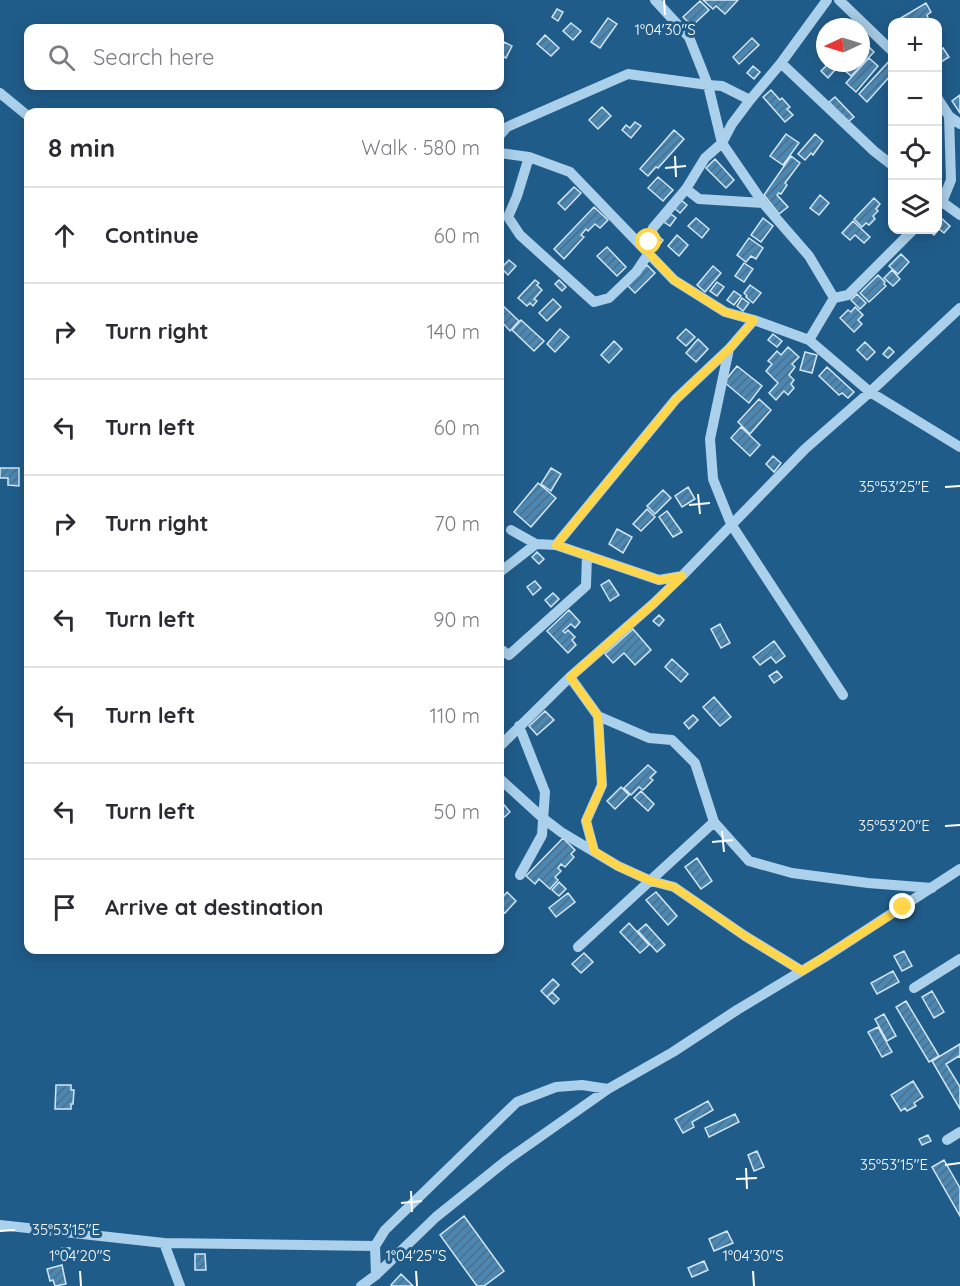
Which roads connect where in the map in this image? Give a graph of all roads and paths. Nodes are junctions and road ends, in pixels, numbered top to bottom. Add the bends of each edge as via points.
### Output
1 (655, 0) edge
2 (827, 0) edge
3 (839, 0) edge
4 (888, 47) edge
5 (781, 63) junction
6 (708, 85) junction
7 (0, 93) edge
8 (750, 100) junction
9 (942, 105) edge
10 (24, 113) edge
11 (949, 116) junction
12 (960, 124) edge
13 (504, 130) edge
14 (722, 143) junction
15 (504, 154) edge
16 (529, 157) junction
17 (888, 162) edge
18 (686, 189) junction
19 (942, 196) edge
20 (764, 203) junction
21 (942, 204) edge
22 (960, 215) edge
23 (909, 234) edge
24 (649, 253) junction
25 (834, 298) junction
26 (960, 308) edge
27 (754, 320) junction
28 (809, 340) junction
29 (729, 349) junction
30 (870, 393) junction
31 (960, 447) edge
32 (731, 524) junction
33 (511, 530) dead end
34 (536, 544) junction
35 (556, 545) junction
36 (587, 555) junction
37 (504, 569) edge
38 (682, 576) junction
39 (504, 652) edge
40 (570, 677) junction
41 (843, 695) dead end
42 (598, 716) junction
43 (519, 726) junction
44 (504, 742) edge
45 (504, 784) edge
46 (544, 819) junction
47 (714, 822) junction
48 (594, 851) junction
49 (960, 869) edge
50 (520, 875) dead end
51 (651, 881) junction
52 (932, 888) junction
53 (578, 947) dead end
54 (960, 959) edge
55 (802, 971) junction
56 (914, 988) dead end
57 (608, 1089) junction
58 (960, 1132) edge
59 (947, 1140) dead end
60 (0, 1225) edge
61 (164, 1243) junction
62 (375, 1246) junction
63 (376, 1275) junction
64 (180, 1286) edge
65 (361, 1286) edge

1 - 6 street via 689,38
2 - 5 street
3 - 4 street
5 - 8 street
5 - 17 street
6 - 8 street via 722,86
6 - 13 street via 628,74
6 - 14 street
7 - 10 street
8 - 14 street
9 - 11 street
11 - 12 street
11 - 19 street via 951,180
14 - 18 street via 705,158
14 - 20 street
15 - 16 street
16 - 24 street via 570,172
16 - 24 street via 507,217 520,235 594,302 609,298
18 - 20 street via 699,199
18 - 24 street via 654,228
20 - 25 street via 809,256
21 - 22 street
23 - 25 street via 848,296
24 - 27 street via 674,280 725,312
25 - 28 street
26 - 30 street
27 - 28 street
27 - 29 street
28 - 30 street
29 - 32 street via 710,439 713,479
29 - 35 street via 676,399
30 - 31 street
30 - 32 street via 805,448
32 - 38 street
32 - 41 street
33 - 34 street
34 - 35 street
34 - 37 street
35 - 36 street
36 - 38 street via 659,580
36 - 39 street via 586,586 508,655
38 - 40 street
40 - 42 street
40 - 43 street
42 - 47 street via 649,738 672,740 695,763
42 - 48 street via 602,785 586,820
43 - 44 street
43 - 46 street via 545,792
45 - 46 street
46 - 48 street
46 - 50 street via 542,835
47 - 51 street
47 - 52 street via 749,861 792,873
48 - 51 street
49 - 52 street
51 - 53 street
51 - 55 street via 674,887
52 - 55 street
54 - 56 street
55 - 57 street
57 - 62 street via 556,1087 517,1102 385,1230
57 - 63 street via 507,1160 436,1217
58 - 59 street
60 - 61 street
61 - 62 street
61 - 64 street
62 - 63 street
63 - 65 street

